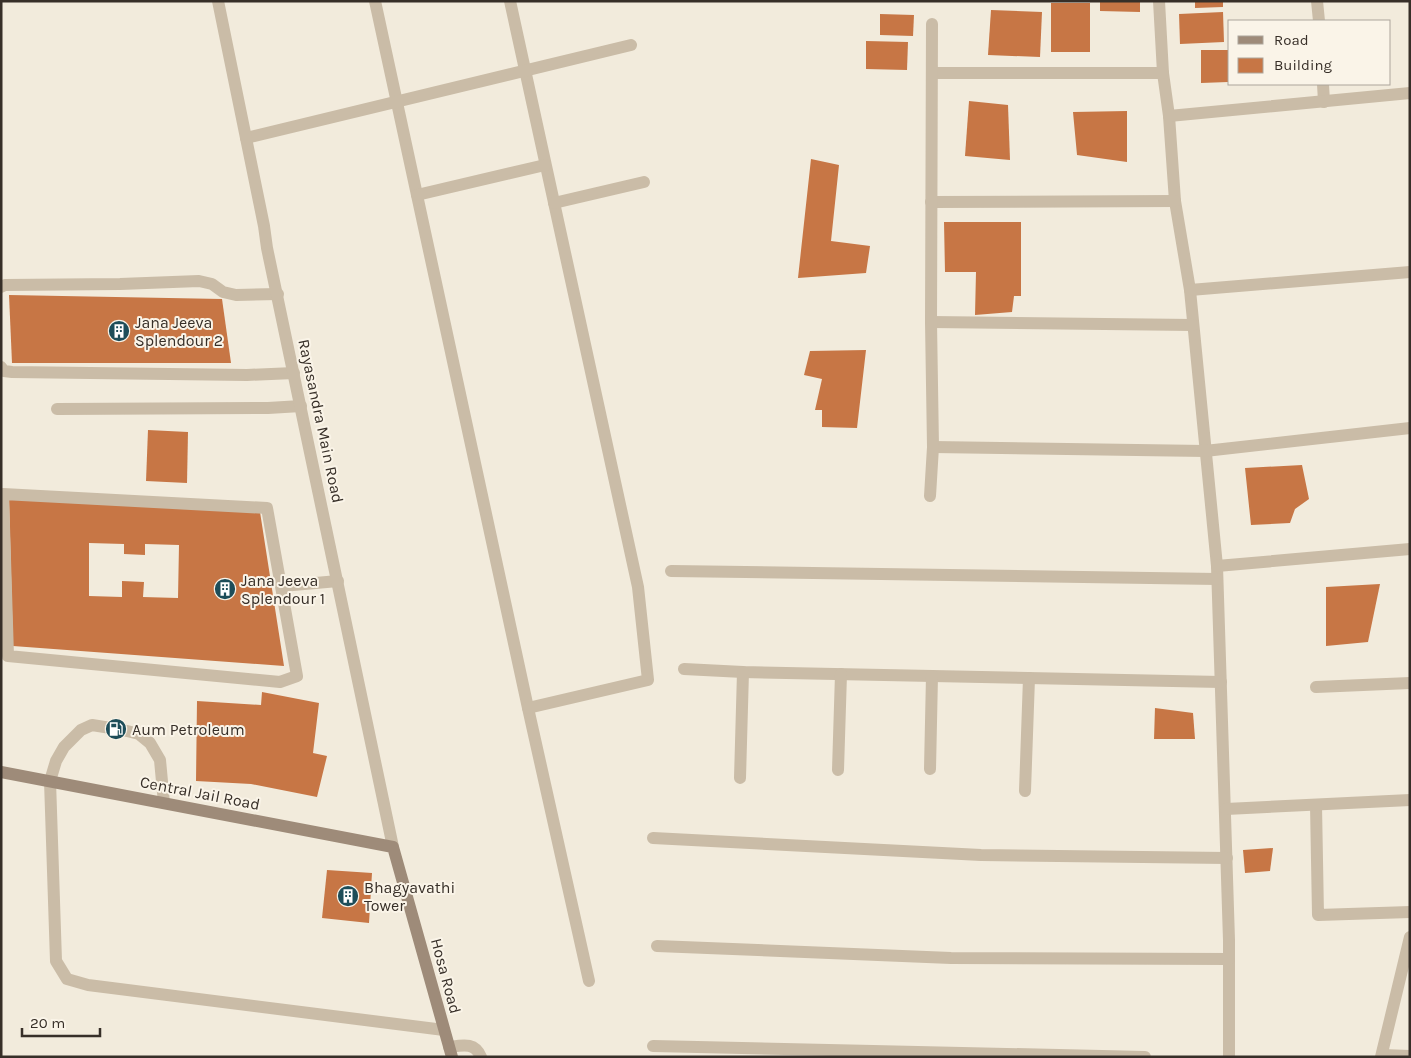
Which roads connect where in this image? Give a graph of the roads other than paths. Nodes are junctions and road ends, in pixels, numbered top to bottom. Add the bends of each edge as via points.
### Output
1 (218, 1) edge
2 (375, 1) edge
3 (510, 1) edge
4 (1159, 1) edge
5 (1317, 1) edge
6 (1319, 20) edge
7 (932, 24) dead end
8 (631, 45) dead end
9 (525, 71) junction
10 (932, 73) junction
11 (1163, 73) junction
12 (1323, 85) edge
13 (1410, 93) edge
14 (396, 102) junction
15 (1324, 102) junction
16 (1169, 116) junction
17 (246, 138) junction
18 (545, 165) junction
19 (644, 182) dead end
20 (417, 195) junction
21 (1175, 201) junction
22 (931, 202) junction
23 (554, 203) junction
24 (1410, 272) edge
25 (1, 287) edge
26 (1190, 290) junction
27 (278, 294) junction
28 (931, 322) junction
29 (1193, 325) junction
30 (1, 367) edge
31 (294, 373) junction
32 (301, 406) junction
33 (57, 409) dead end
34 (1410, 428) edge
35 (933, 447) junction
36 (1205, 451) junction
37 (930, 496) dead end
38 (1410, 549) edge
39 (1217, 566) junction
40 (671, 571) dead end
41 (1217, 579) junction
42 (338, 581) junction
43 (282, 586) junction
44 (684, 669) dead end
45 (743, 672) junction
46 (841, 674) junction
47 (932, 676) junction
48 (1029, 678) junction
49 (1221, 682) junction
50 (1410, 683) edge
51 (1316, 687) dead end
52 (528, 708) junction
53 (930, 769) dead end
54 (838, 770) dead end
55 (1, 772) edge
56 (740, 778) dead end
57 (50, 781) junction
58 (1025, 791) dead end
59 (1410, 800) edge
60 (164, 803) junction
61 (1316, 805) junction
62 (1226, 809) junction
63 (653, 838) dead end
64 (393, 847) junction
65 (1227, 858) junction
66 (1410, 912) edge
67 (1410, 937) edge
68 (657, 946) dead end
69 (1230, 959) junction
70 (589, 981) dead end
71 (444, 1030) junction
72 (653, 1046) dead end
73 (451, 1052) edge
74 (1382, 1056) edge
75 (1410, 1056) edge
76 (482, 1057) edge
77 (1145, 1057) edge
78 (1230, 1057) edge

1 - 17 street, Rayasandra Main Road
2 - 14 street
3 - 9 street
4 - 11 street
5 - 6 street
7 - 10 street
8 - 9 street
9 - 14 street
9 - 18 street
10 - 11 street
10 - 22 street
11 - 16 street
12 - 15 street
13 - 15 street
14 - 17 street
14 - 20 street
15 - 16 street
16 - 21 street
17 - 27 street, Rayasandra Main Road
18 - 20 street
18 - 23 street
19 - 23 street
20 - 52 street
21 - 22 street
21 - 26 street
22 - 28 street
23 - 52 street via 638,587 648,680
24 - 26 street
25 - 27 street via 199,281 236,295
26 - 29 street
27 - 31 street, Rayasandra Main Road
28 - 29 street
28 - 35 street
29 - 36 street
30 - 31 street via 12,372
31 - 32 street, Rayasandra Main Road
32 - 33 street
32 - 42 street, Rayasandra Main Road
34 - 36 street
35 - 36 street
35 - 37 street
36 - 39 street
38 - 39 street
39 - 41 street
40 - 41 street
41 - 49 street
42 - 43 street
42 - 64 street, Rayasandra Main Road
43 - 43 street via 267,508 3,494 8,656 280,682 288,680 297,676
44 - 45 street
45 - 46 street
45 - 56 street
46 - 47 street
46 - 54 street
47 - 48 street
47 - 53 street
48 - 49 street
48 - 58 street
49 - 62 street
50 - 51 street
52 - 70 street
55 - 57 main road, Central Jail Road
57 - 60 main road, Central Jail Road
57 - 60 street via 64,747 81,730 92,725 123,730 139,734 150,743 160,760
57 - 71 street via 56,961 67,979 88,985
59 - 61 street
60 - 64 main road, Central Jail Road
61 - 62 street
61 - 66 street via 1318,915
62 - 65 street
63 - 65 street via 981,855
64 - 71 main road, Hosa Road
65 - 69 street
67 - 74 street
68 - 69 street via 951,958
69 - 78 street
71 - 73 main road, Hosa Road
72 - 77 street
73 - 76 street via 467,1044 479,1050
74 - 75 street

